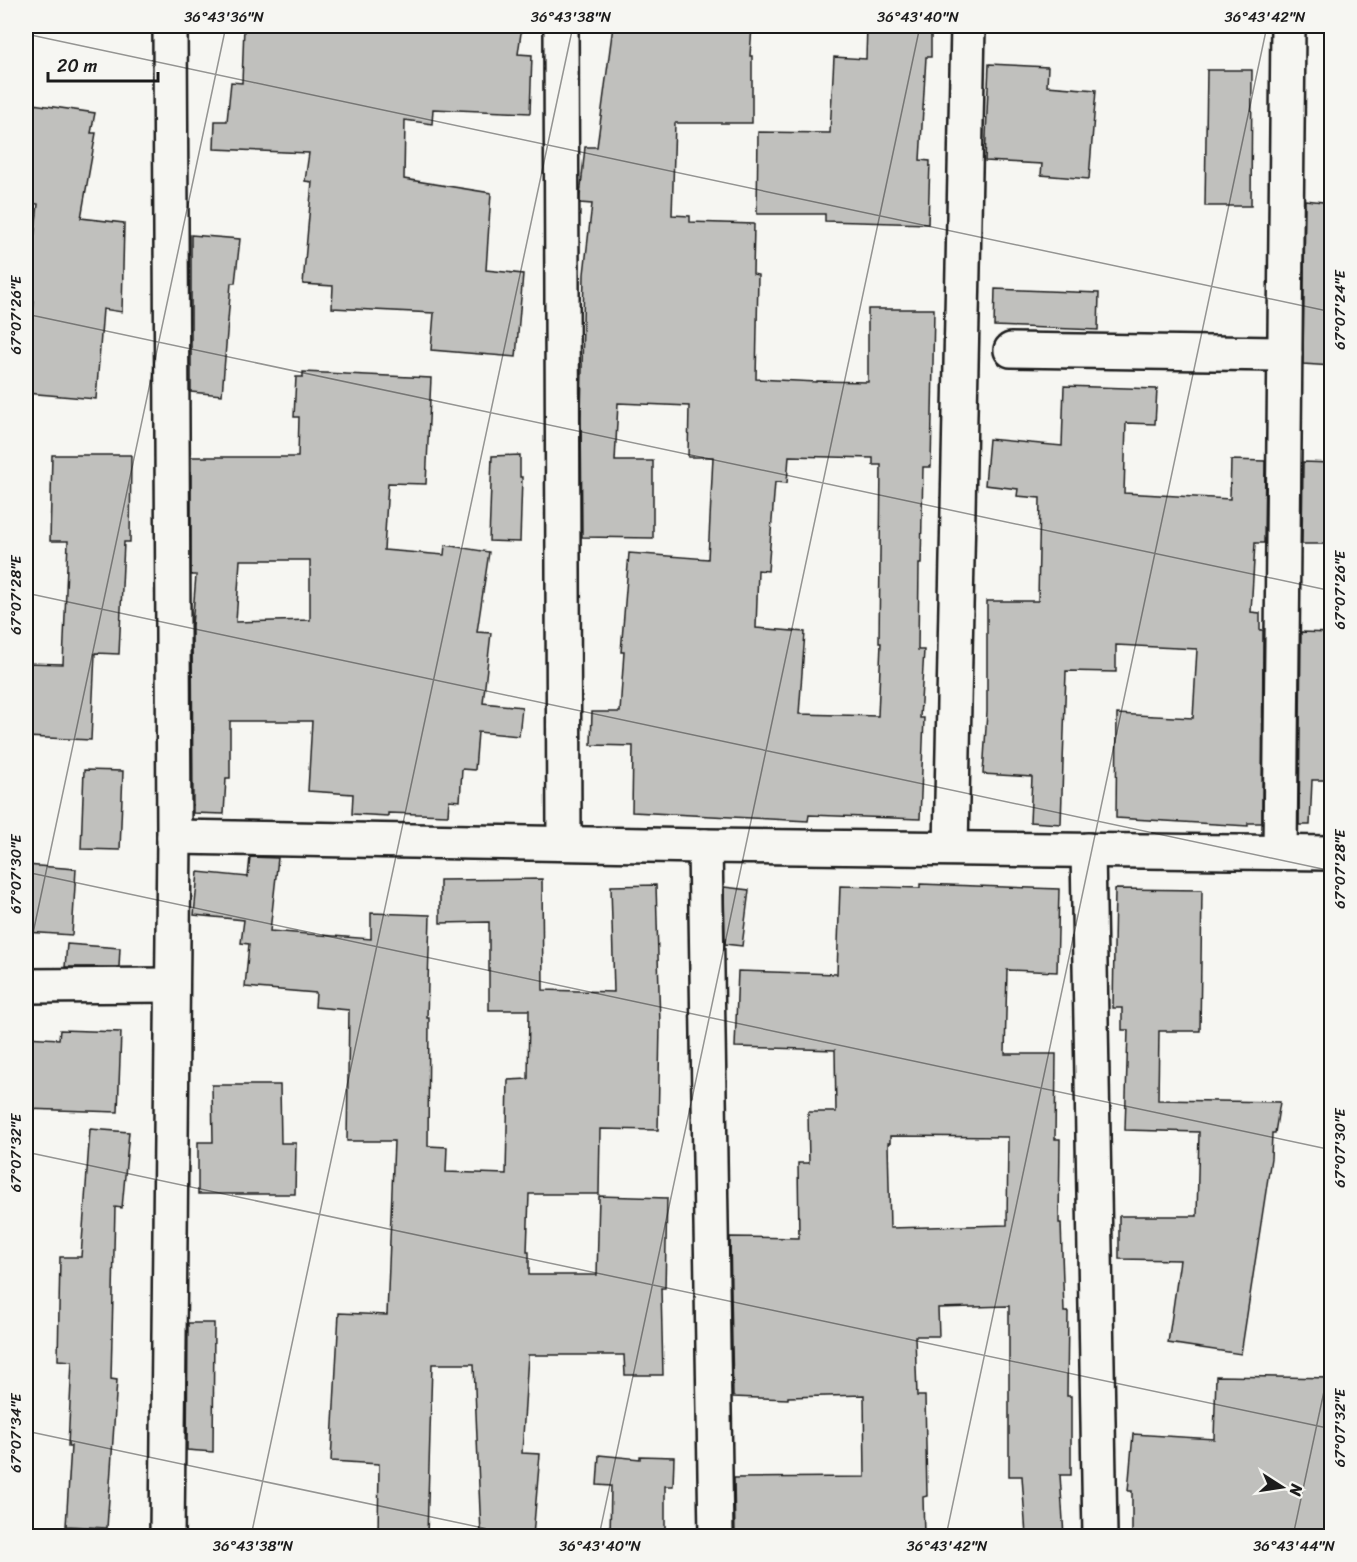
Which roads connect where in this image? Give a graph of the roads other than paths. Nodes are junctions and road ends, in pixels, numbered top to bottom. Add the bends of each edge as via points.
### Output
1 (170, 26) edge
2 (561, 26) edge
3 (968, 26) edge
4 (1288, 26) edge
5 (1011, 350) dead end
6 (1285, 354) junction
7 (174, 837) junction
8 (564, 842) junction
9 (705, 846) junction
10 (951, 848) junction
11 (1088, 850) junction
12 (1280, 852) junction
13 (1332, 853) edge
14 (172, 985) junction
15 (26, 986) edge
16 (167, 1536) edge
17 (716, 1536) edge
18 (1100, 1536) edge

1 - 7 street
2 - 8 street
3 - 10 street
4 - 6 street
5 - 6 street
6 - 12 street
7 - 8 street
7 - 14 street
8 - 9 street
9 - 10 street
9 - 17 street
10 - 11 street
11 - 12 street
11 - 18 street
12 - 13 street
14 - 15 street
14 - 16 street

